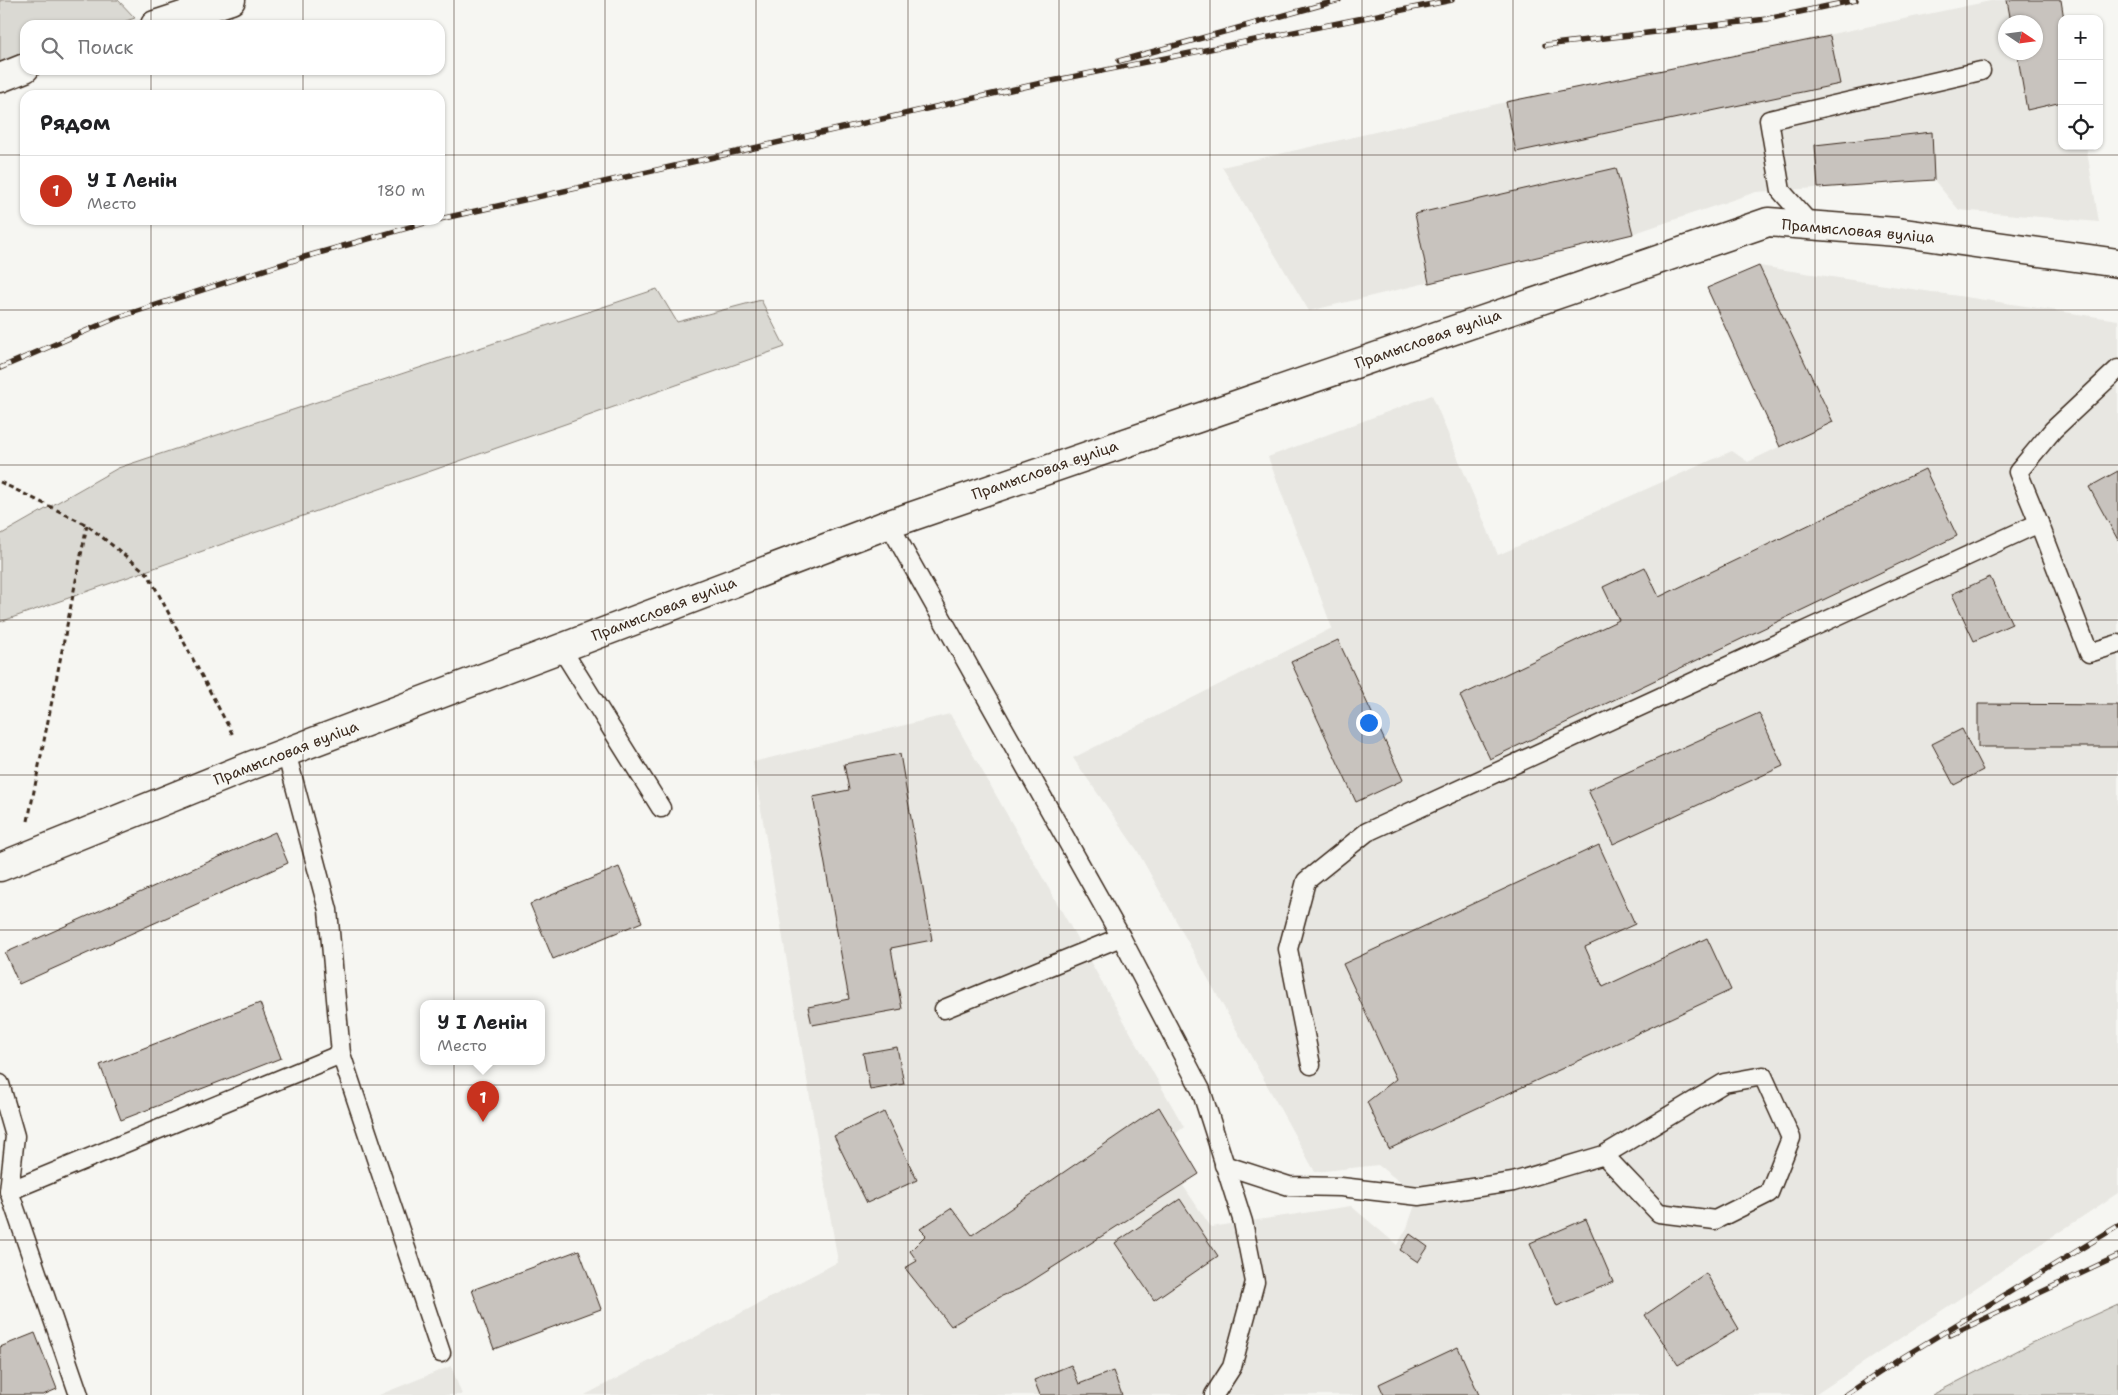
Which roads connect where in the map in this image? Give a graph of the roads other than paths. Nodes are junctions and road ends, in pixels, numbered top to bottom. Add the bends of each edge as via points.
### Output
1 (231, 0) edge
2 (170, 20) edge
3 (20, 70) edge
4 (1981, 71) dead end
5 (0, 78) edge
6 (1812, 226) junction
7 (2118, 263) edge
8 (2118, 369) edge
9 (2039, 523) junction
10 (889, 524) junction
11 (2118, 644) edge
12 (561, 648) junction
13 (286, 752) junction
14 (661, 808) dead end
15 (10, 862) edge
16 (1121, 937) junction
17 (944, 1009) dead end
18 (341, 1054) junction
19 (1311, 1065) dead end
20 (0, 1084) edge
21 (1604, 1155) junction
22 (1224, 1165) junction
23 (9, 1191) junction
24 (441, 1353) dead end
25 (79, 1395) edge
26 (1214, 1395) edge

1 - 2 street
3 - 5 street
4 - 6 lane via 1768,120 1781,191
6 - 7 street, Прамысловая вуліца via 1897,232
6 - 10 street, Прамысловая вуліца via 1768,222
8 - 9 lane via 2053,430 2018,472
9 - 11 lane via 2089,653
9 - 19 lane via 1367,832 1306,881 1288,949
10 - 12 street, Прамысловая вуліца
10 - 16 lane
12 - 13 street, Прамысловая вуліца
12 - 14 lane
13 - 15 street, Прамысловая вуліца
13 - 18 lane via 328,910
16 - 17 lane
16 - 22 lane via 1201,1090
18 - 23 lane
18 - 24 lane
20 - 23 lane via 14,1136
21 - 21 lane via 1724,1083 1763,1076 1791,1138 1769,1193 1715,1220 1659,1213
21 - 22 lane via 1513,1182 1418,1196 1341,1187 1289,1186
22 - 26 lane via 1242,1222 1255,1282 1232,1367
23 - 25 lane

